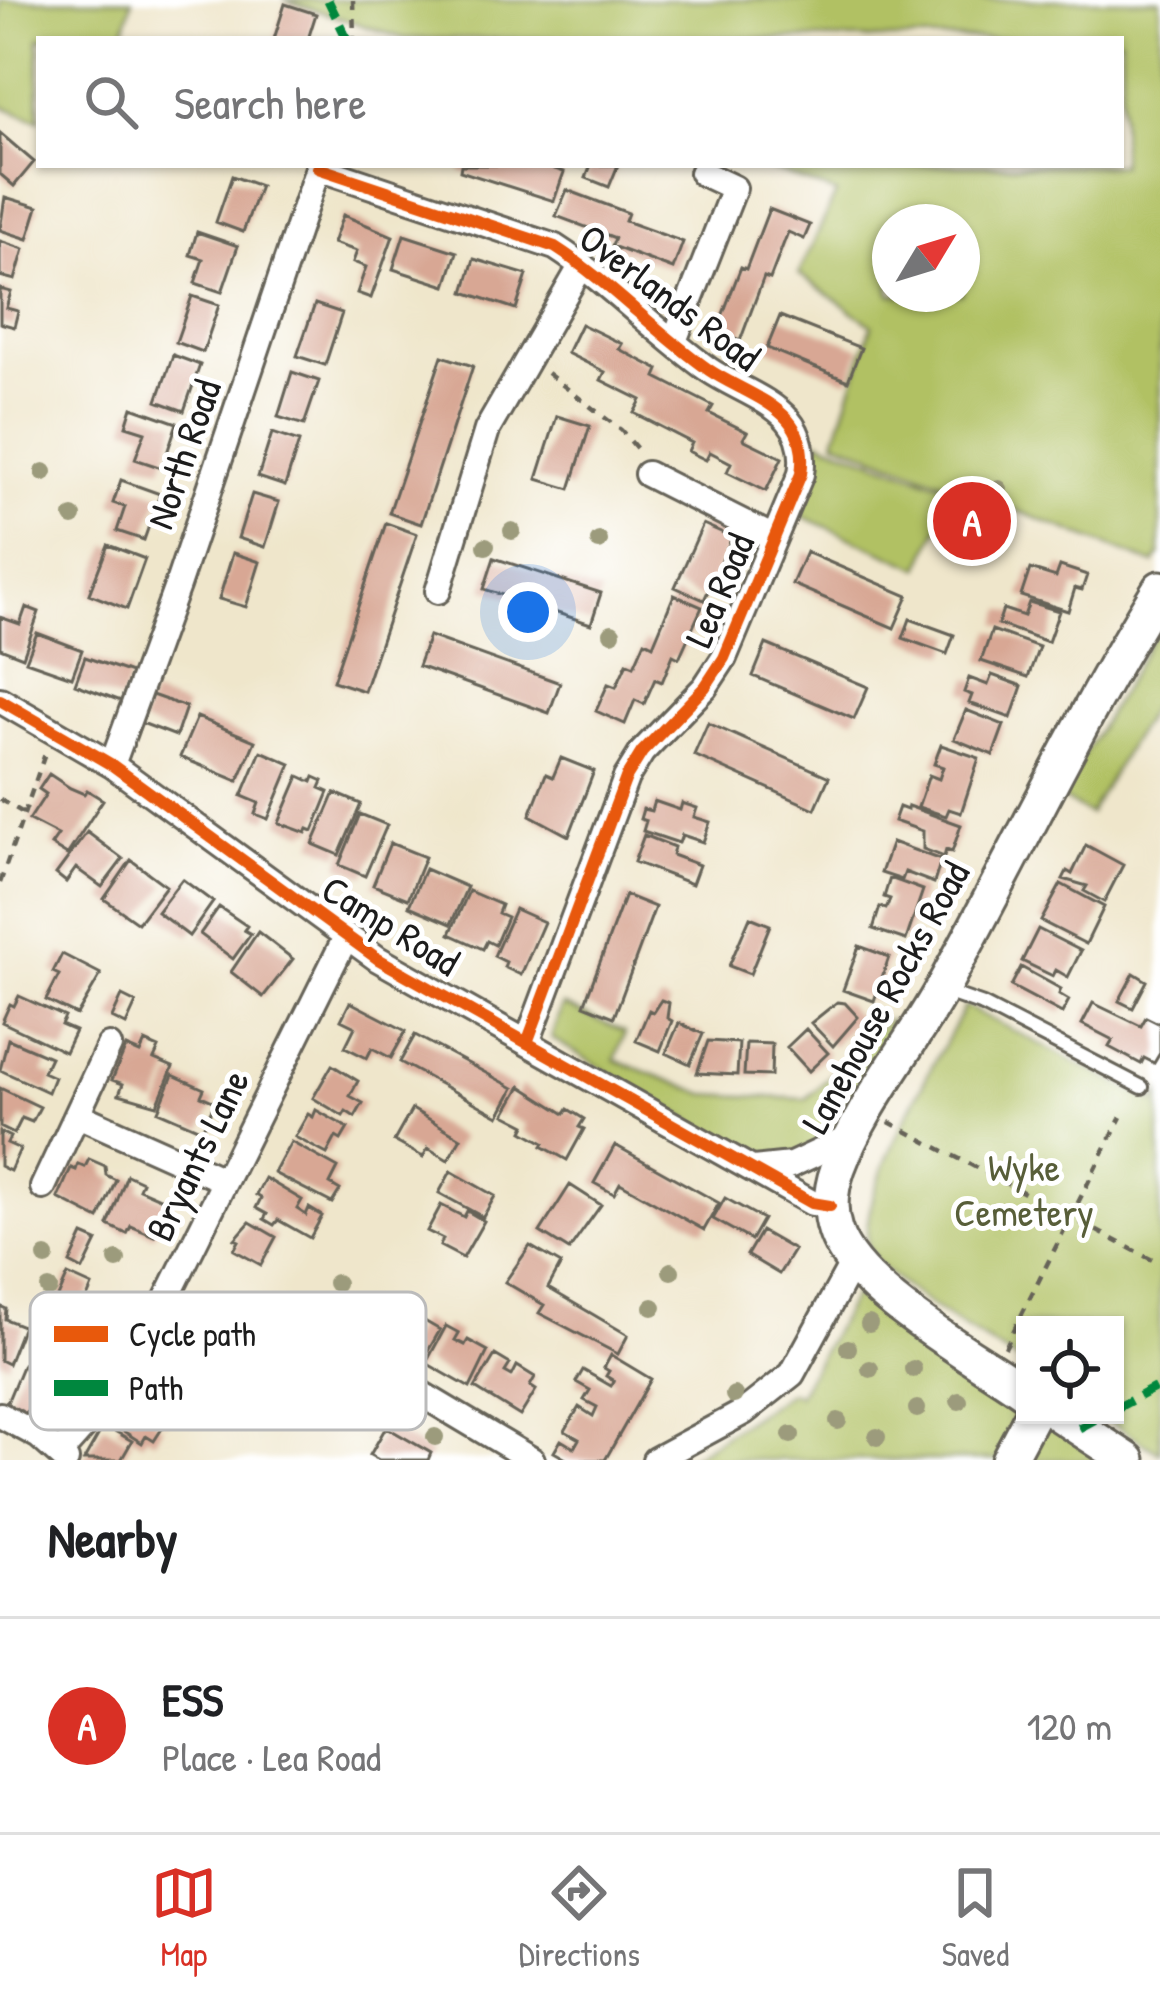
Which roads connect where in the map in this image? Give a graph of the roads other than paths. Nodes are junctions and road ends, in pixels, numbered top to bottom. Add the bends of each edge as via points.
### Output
1 (317, 168) edge
2 (324, 168) edge
3 (702, 173) dead end
4 (583, 265) junction
5 (674, 341) junction
6 (779, 412) joint
7 (647, 474) road end
8 (774, 538) junction
9 (1160, 588) edge
10 (438, 591) dead end
11 (0, 700) edge
12 (112, 765) junction
13 (345, 939) junction
14 (941, 990) junction
15 (528, 1040) junction
16 (109, 1046) dead end
17 (1142, 1087) dead end
18 (77, 1115) junction
19 (853, 1136) junction
20 (745, 1167) junction
21 (223, 1180) junction
22 (43, 1187) dead end
23 (830, 1207) junction
24 (852, 1264) junction
25 (170, 1292) edge
26 (1016, 1386) edge
27 (426, 1397) edge
28 (0, 1415) edge
29 (1027, 1424) edge
30 (1072, 1424) edge
31 (30, 1430) edge
32 (30, 1430) edge
33 (84, 1430) edge
34 (63, 1456) edge
35 (532, 1460) edge
36 (655, 1460) edge
37 (1008, 1460) edge
38 (1128, 1460) edge

1 - 12 street, North Road
2 - 4 street, Overlands Road via 540,240
3 - 5 street via 734,188
4 - 5 street, Overlands Road
4 - 10 street via 487,430
5 - 6 street, Overlands Road
6 - 8 street, Lea Road via 794,428 803,461
7 - 8 street
8 - 15 street, Lea Road via 715,674 631,769
9 - 14 main road, Lanehouse Rocks Road
11 - 12 street, Camp Road
12 - 13 street, Camp Road
13 - 15 street, Camp Road
13 - 21 street, Bryants Lane
14 - 17 lane
14 - 19 main road, Lanehouse Rocks Road
15 - 20 street, Camp Road
16 - 18 street
18 - 21 street
18 - 22 street
19 - 20 street via 791,1166
19 - 23 main road, Lanehouse Rocks Road
20 - 23 street, Camp Road
21 - 25 street, Bryants Lane
23 - 24 main road
24 - 26 main road
24 - 36 street via 792,1374 744,1412
27 - 35 street
28 - 32 street
29 - 37 main road
30 - 38 main road
31 - 34 street
33 - 34 street, Bryants Lane

